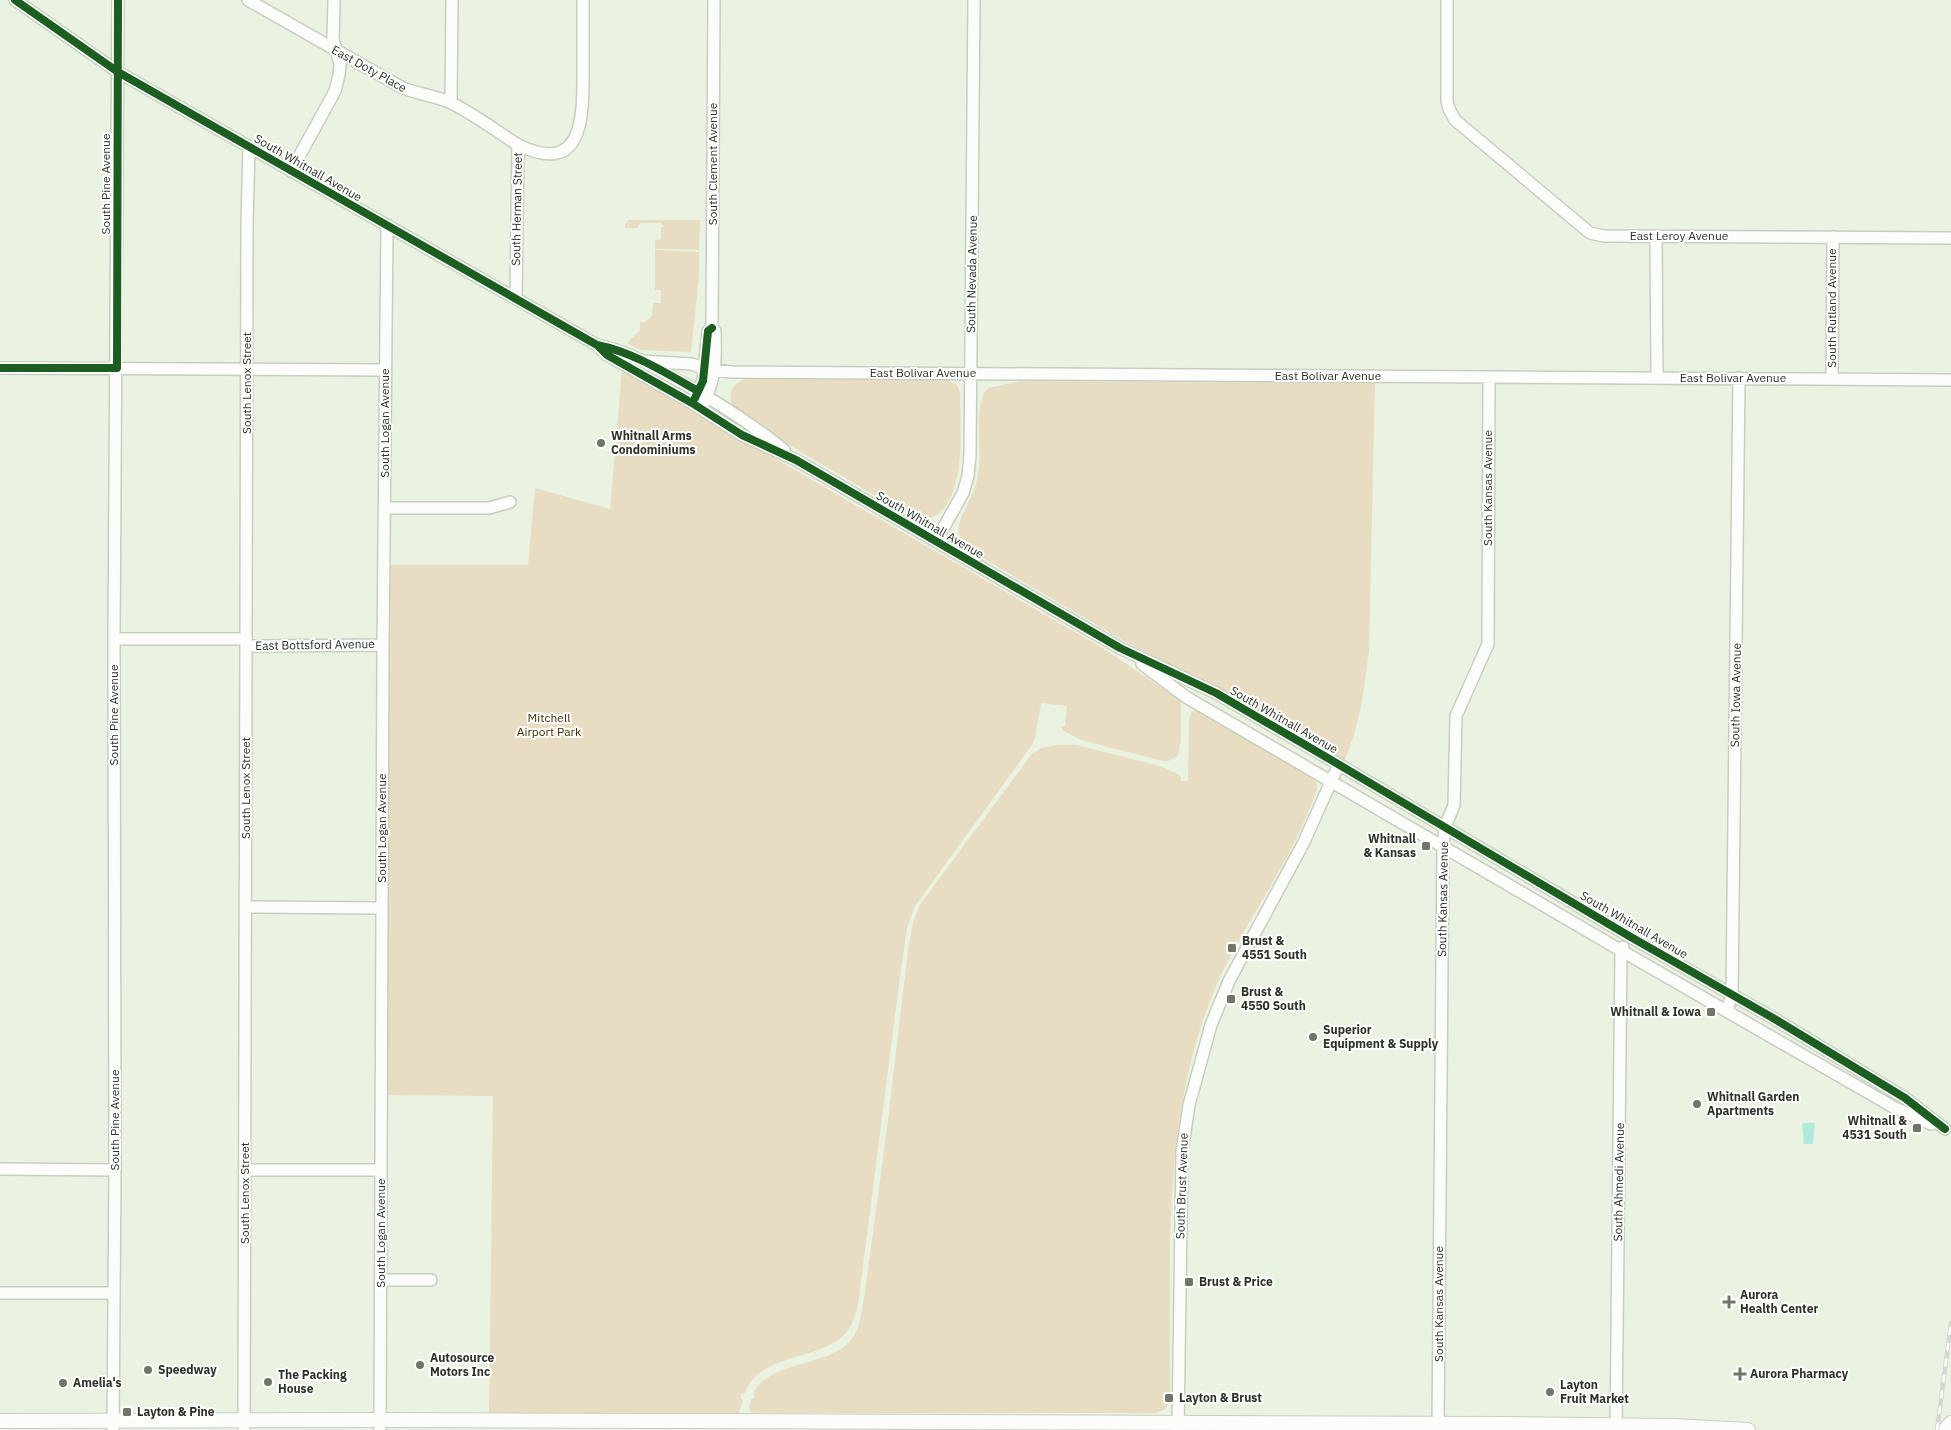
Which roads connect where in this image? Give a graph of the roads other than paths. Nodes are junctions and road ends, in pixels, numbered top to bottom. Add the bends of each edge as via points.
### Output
1 (15, 0) edge
2 (118, 0) edge
3 (248, 0) edge
4 (334, 0) edge
5 (452, 0) edge
6 (583, 0) edge
7 (714, 0) edge
8 (974, 0) edge
9 (1447, 0) edge
10 (336, 50) junction
11 (118, 72) junction
12 (451, 103) junction
13 (518, 145) junction
14 (249, 147) junction
15 (292, 171) junction
16 (387, 225) junction
17 (1656, 237) junction
18 (1833, 237) junction
19 (1951, 238) edge
20 (516, 297) junction
21 (597, 344) junction
22 (642, 361) junction
23 (0, 368) edge
24 (117, 368) junction
25 (247, 369) junction
26 (385, 370) junction
27 (710, 370) junction
28 (971, 373) junction
29 (1489, 377) junction
30 (1657, 377) junction
31 (1739, 378) junction
32 (1832, 378) junction
33 (1951, 380) edge
34 (702, 394) junction
35 (697, 406) junction
36 (796, 460) junction
37 (510, 502) dead end
38 (385, 508) junction
39 (936, 541) junction
40 (114, 639) junction
41 (246, 643) junction
42 (383, 645) junction
43 (1120, 648) junction
44 (1339, 764) junction
45 (1332, 781) junction
46 (1445, 827) junction
47 (1443, 846) junction
48 (1548, 887) junction
49 (1539, 903) junction
50 (246, 907) junction
51 (381, 908) junction
52 (1629, 936) junction
53 (1621, 951) junction
54 (1732, 994) junction
55 (1727, 1011) junction
56 (1948, 1131) edge
57 (0, 1169) edge
58 (115, 1170) junction
59 (246, 1170) junction
60 (380, 1170) junction
61 (381, 1280) junction
62 (431, 1280) dead end
63 (0, 1293) edge
64 (114, 1293) junction
65 (0, 1421) edge
66 (380, 1425) edge
67 (113, 1426) edge
68 (244, 1426) edge
69 (1178, 1427) edge
70 (1438, 1427) edge
71 (1616, 1427) edge
72 (1748, 1430) edge

1 - 11 street, South Whitnall Avenue
2 - 11 street, South Pine Avenue
3 - 10 street, East Doty Place
4 - 10 street
5 - 12 street
6 - 13 street, South Herman Street via 583,111 579,132 568,146 552,154 533,152
7 - 27 street, South Clement Avenue
8 - 28 street, South Nevada Avenue
9 - 17 street, East Leroy Avenue via 1447,101 1459,124 1590,233
10 - 12 street, East Doty Place via 401,87
10 - 15 street via 340,64 334,91
11 - 14 street, South Whitnall Avenue
11 - 24 street, South Pine Avenue
12 - 13 street, East Doty Place
13 - 20 street, South Herman Street
14 - 15 street, South Whitnall Avenue
14 - 25 street, South Lenox Street
15 - 16 street, South Whitnall Avenue
16 - 20 street, South Whitnall Avenue
16 - 26 street, South Logan Avenue
17 - 18 street, East Leroy Avenue
17 - 30 street
18 - 19 street, East Leroy Avenue
18 - 32 street, South Rutland Avenue
20 - 21 street, South Whitnall Avenue
21 - 22 street, South Whitnall Avenue
21 - 35 street, South Whitnall Avenue via 607,355
22 - 27 street, East Bolivar Avenue via 692,364
22 - 34 street, South Whitnall Avenue
23 - 24 street
24 - 25 street
24 - 40 street, South Pine Avenue
25 - 26 street
25 - 41 street, South Lenox Street
26 - 38 street, South Logan Avenue
27 - 28 street, East Bolivar Avenue
27 - 34 street, South Clement Avenue via 703,381
28 - 29 street, East Bolivar Avenue
28 - 39 street, South Nevada Avenue via 968,476 963,493
29 - 30 street, East Bolivar Avenue
29 - 46 street, South Kansas Avenue via 1488,644 1456,716 1454,805
30 - 31 street, East Bolivar Avenue
31 - 32 street, East Bolivar Avenue
31 - 54 street, South Iowa Avenue
32 - 33 street, East Bolivar Avenue
34 - 35 street, South Clement Avenue
34 - 36 street, South Whitnall Avenue via 762,432
35 - 36 street, South Whitnall Avenue via 742,435
36 - 39 street, South Whitnall Avenue
37 - 38 street via 489,508
38 - 42 street, South Logan Avenue
39 - 43 street, South Whitnall Avenue
40 - 41 street, East Bottsford Avenue
40 - 58 street, South Pine Avenue
41 - 42 street, East Bottsford Avenue
41 - 50 street, South Lenox Street
42 - 51 street, South Logan Avenue
43 - 44 street, South Whitnall Avenue via 1216,693
43 - 45 street, South Whitnall Avenue via 1186,697
44 - 45 street, South Brust Avenue
44 - 46 street, South Whitnall Avenue
45 - 47 street, South Whitnall Avenue
45 - 69 street, South Brust Avenue via 1303,844 1229,981 1211,1025 1189,1105 1182,1152
46 - 47 street, South Kansas Avenue
46 - 48 street, South Whitnall Avenue
47 - 49 street, South Whitnall Avenue
47 - 70 street, South Kansas Avenue
48 - 49 street
48 - 52 street, South Whitnall Avenue
49 - 53 street, South Whitnall Avenue
50 - 51 street
50 - 59 street, South Lenox Street
51 - 60 street, South Logan Avenue
52 - 53 street, South Ahmedi Avenue
52 - 54 street, South Whitnall Avenue
53 - 55 street, South Whitnall Avenue
53 - 71 street, South Ahmedi Avenue
54 - 55 street, South Iowa Avenue
54 - 56 street, South Whitnall Avenue via 1906,1098
55 - 56 street, South Whitnall Avenue via 1894,1108
57 - 58 street
58 - 64 street, South Pine Avenue
59 - 60 street
59 - 68 street, South Lenox Street
60 - 61 street, South Logan Avenue
61 - 62 street
61 - 66 street, South Logan Avenue
63 - 64 street
64 - 67 street, South Pine Avenue
65 - 67 main road
66 - 68 main road
66 - 69 main road
67 - 68 main road
69 - 70 main road
70 - 71 main road
71 - 72 main road via 1686,1426

